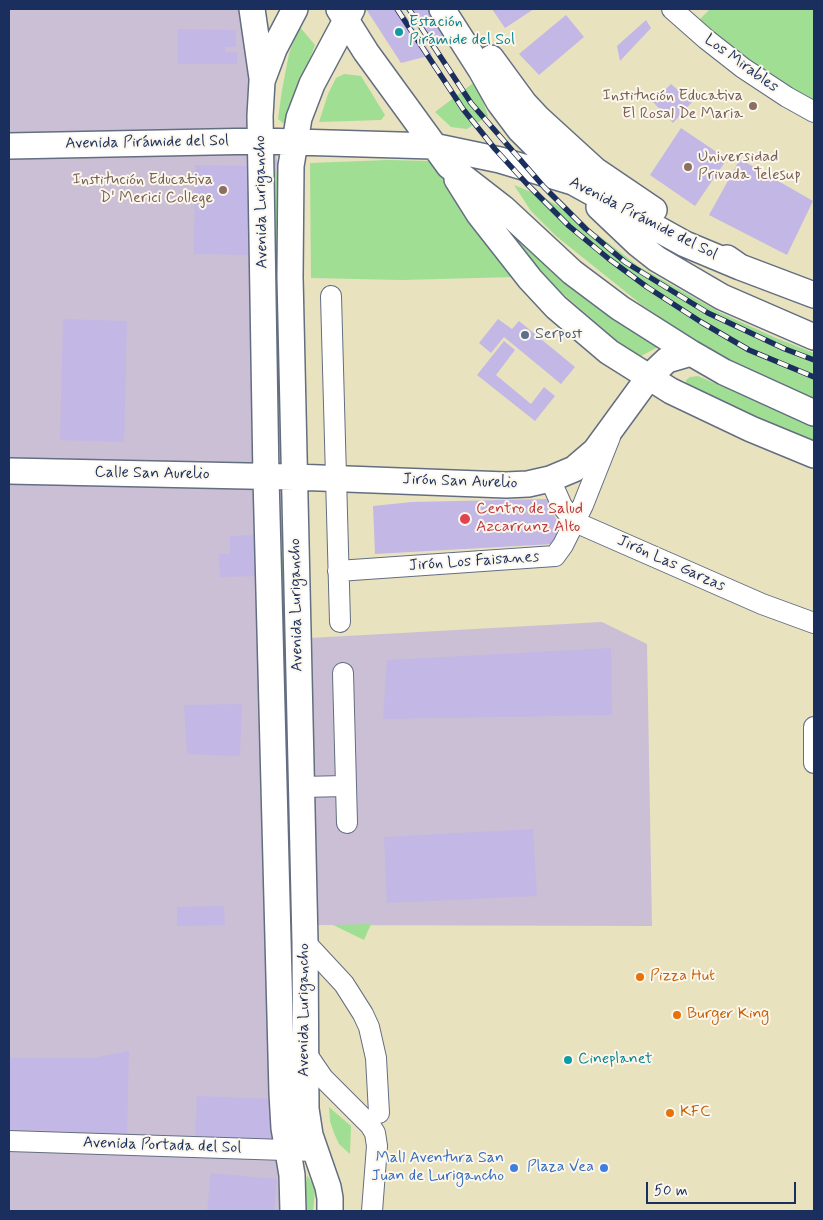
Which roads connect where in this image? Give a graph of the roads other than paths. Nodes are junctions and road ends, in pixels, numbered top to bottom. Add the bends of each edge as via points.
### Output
1 (252, 9) edge
2 (295, 9) edge
3 (442, 9) edge
4 (456, 9) edge
5 (672, 9) edge
6 (346, 12) edge
7 (262, 81) junction
8 (814, 112) edge
9 (261, 142) junction
10 (294, 142) junction
11 (9, 146) edge
12 (433, 146) junction
13 (449, 166) junction
14 (573, 182) junction
15 (740, 267) junction
16 (814, 295) edge
17 (331, 296) dead end
18 (814, 337) edge
19 (691, 353) junction
20 (648, 376) junction
21 (814, 413) edge
22 (615, 424) junction
23 (814, 454) edge
24 (9, 471) edge
25 (266, 476) junction
26 (294, 477) junction
27 (336, 478) junction
28 (550, 479) junction
29 (575, 522) junction
30 (338, 571) junction
31 (340, 622) dead end
32 (814, 623) edge
33 (343, 673) dead end
34 (814, 727) edge
35 (814, 763) edge
36 (346, 786) junction
37 (301, 787) junction
38 (347, 823) dead end
39 (305, 942) junction
40 (306, 1053) junction
41 (379, 1113) dead end
42 (9, 1141) edge
43 (287, 1150) junction
44 (316, 1151) junction
45 (293, 1211) edge
46 (330, 1211) edge
47 (372, 1211) edge

1 - 7 main road
2 - 7 main road, Avenida Lurigancho
3 - 14 main road via 520,130
4 - 15 main road via 511,87 552,131 595,170
5 - 8 street, Los Mirables via 743,68
6 - 10 main road, Avenida Lurigancho via 312,84
6 - 12 main road via 366,52
7 - 9 main road, Avenida Lurigancho
9 - 10 main road, Avenida Pirámide del Sol
9 - 11 main road, Avenida Pirámide del Sol
9 - 25 main road, Avenida Lurigancho
10 - 12 main road, Avenida Pirámide del Sol
10 - 26 main road, Avenida Lurigancho via 290,258
12 - 13 main road
12 - 14 main road, Avenida Pirámide del Sol via 500,160
13 - 19 main road via 496,202 593,288
13 - 20 main road via 479,214 556,307 609,352
14 - 15 main road, Avenida Pirámide del Sol via 685,244
14 - 18 main road via 657,259 722,296
15 - 16 main road
17 - 27 street
19 - 20 main road, Jirón San Aurelio via 667,360
19 - 21 main road via 724,372
20 - 22 main road, Jirón San Aurelio
20 - 23 main road via 718,414
22 - 28 main road, Jirón San Aurelio via 586,459 574,469
22 - 29 street, Jirón Los Faisanes
24 - 25 main road, Calle San Aurelio
25 - 26 main road, Calle San Aurelio
25 - 43 main road, Avenida Lurigancho via 282,1092
26 - 27 main road, Jirón San Aurelio
26 - 37 main road, Avenida Lurigancho
27 - 28 main road, Jirón San Aurelio via 506,485
27 - 30 street
28 - 29 street, Jirón Las Garzas via 562,506
29 - 30 street, Jirón Los Faisanes via 558,553 551,557
29 - 32 street, Jirón Las Garzas via 762,604
30 - 31 street
33 - 36 street
34 - 35 street
36 - 37 street
36 - 38 street
37 - 39 main road, Avenida Lurigancho
39 - 40 main road, Avenida Lurigancho
39 - 41 street via 344,984 369,1027 376,1058
40 - 44 main road, Avenida Lurigancho via 307,1122
40 - 47 street via 323,1078 375,1133
42 - 43 street, Avenida Portada del Sol
43 - 44 street, Avenida Portada del Sol
43 - 45 main road, Avenida Lurigancho via 292,1175
44 - 46 main road, Avenida Lurigancho via 328,1187

